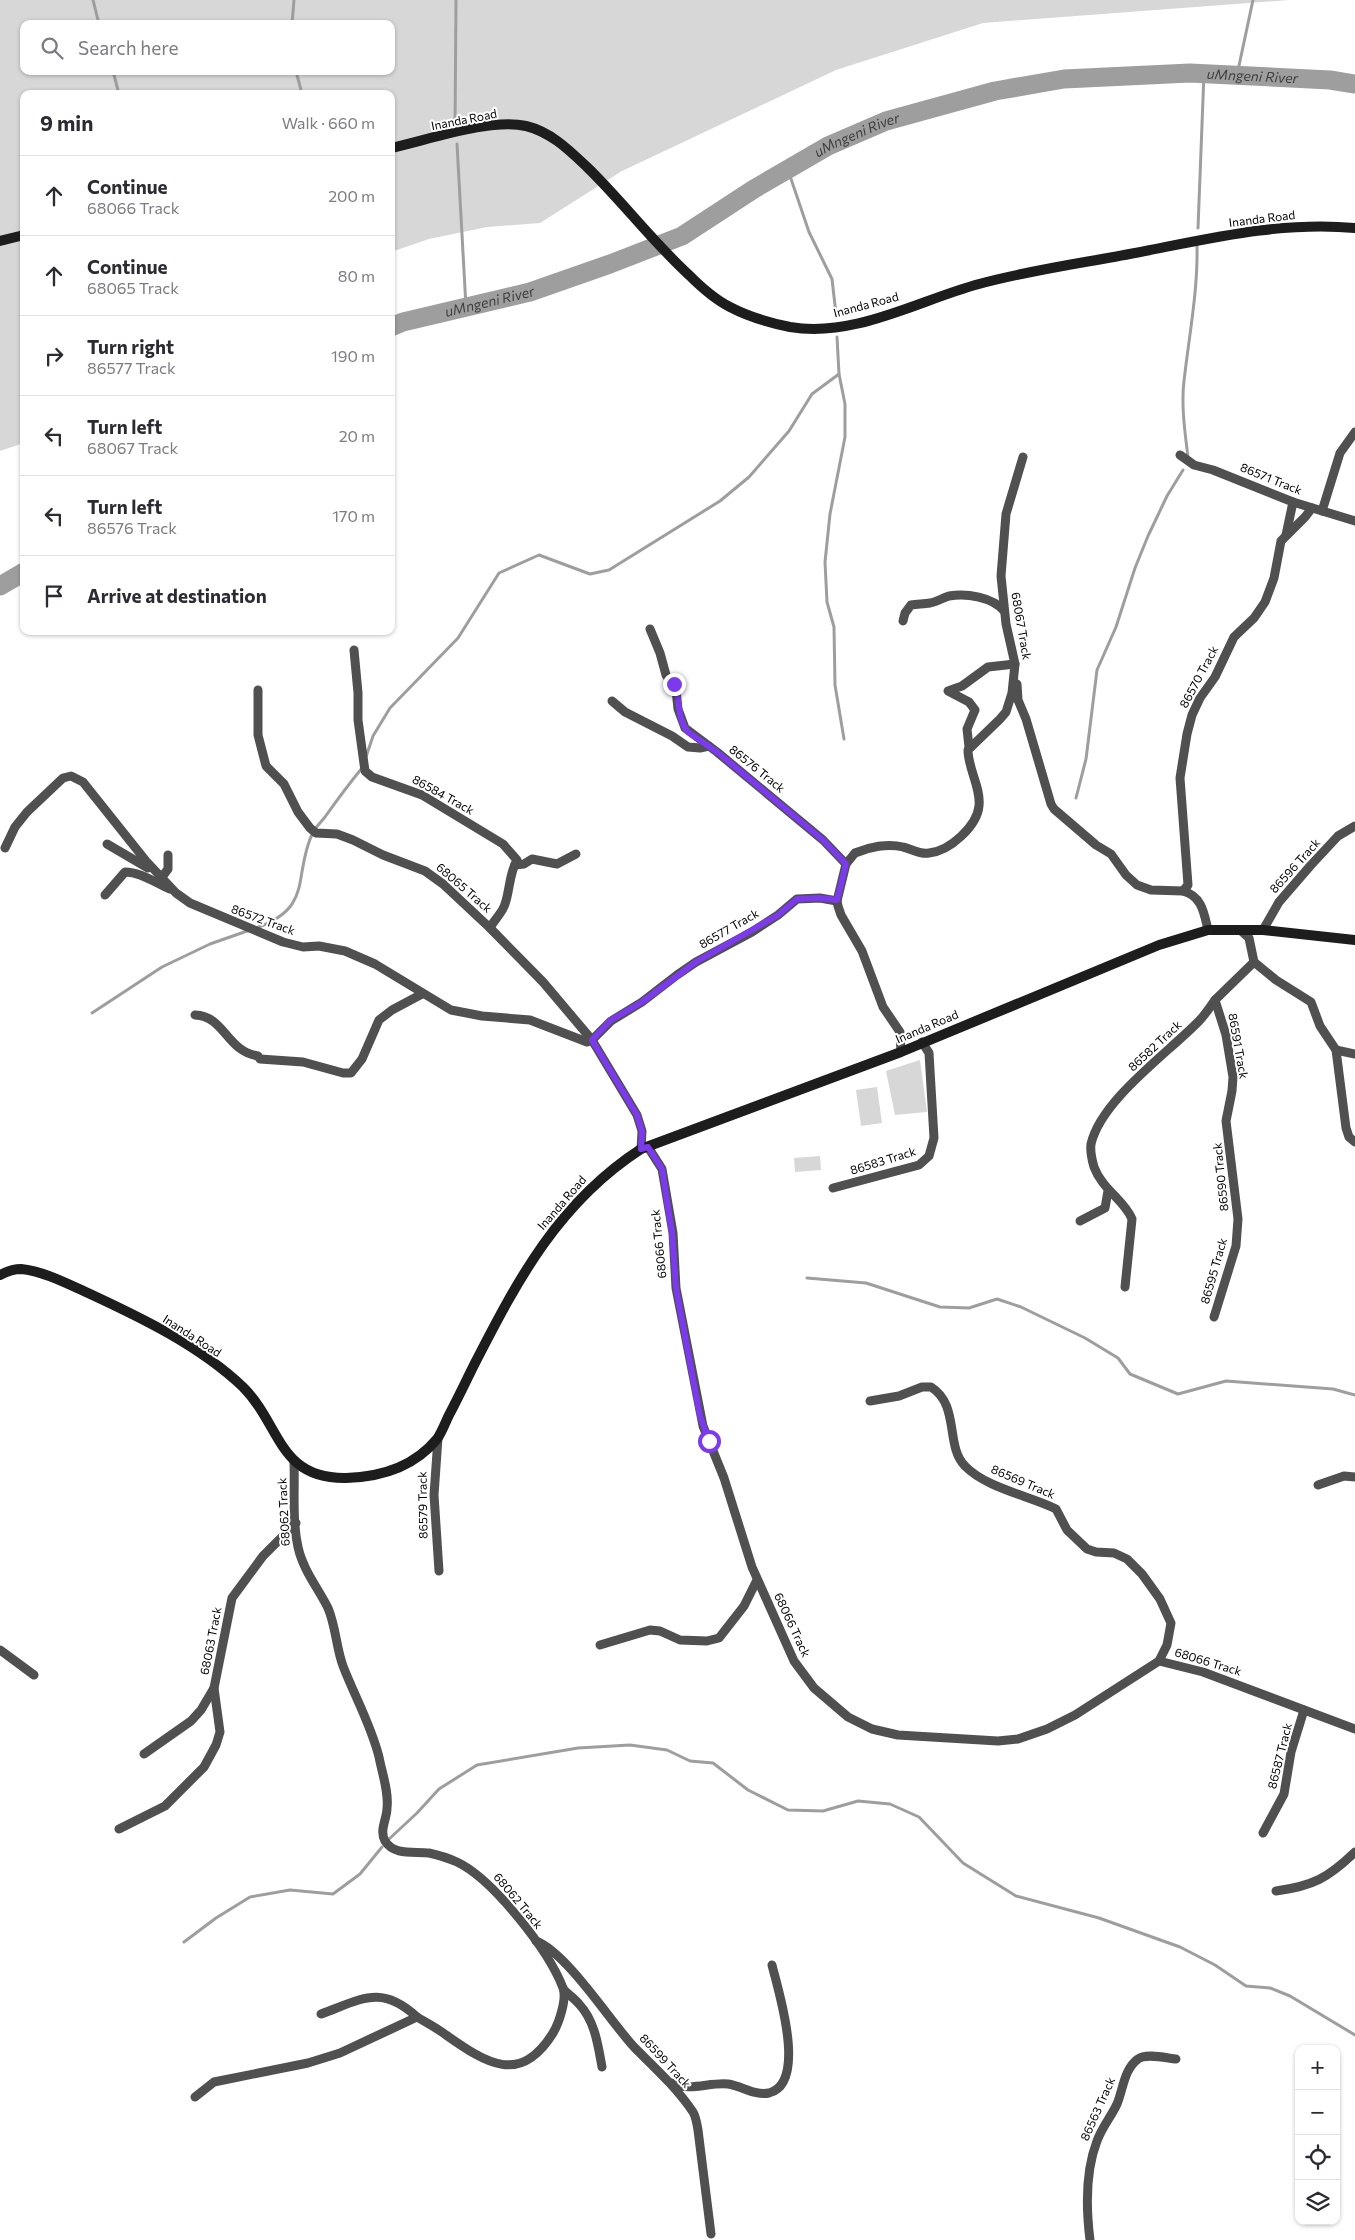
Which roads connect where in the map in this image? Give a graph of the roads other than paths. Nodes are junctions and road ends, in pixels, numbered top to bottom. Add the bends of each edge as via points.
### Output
1 (395, 147) edge
2 (1355, 228) edge
3 (20, 236) edge
4 (0, 241) edge
5 (1355, 432) edge
6 (1180, 455) dead end
7 (1023, 457) dead end
8 (1293, 502) junction
9 (1312, 508) junction
10 (1322, 511) junction
11 (1355, 521) edge
12 (1286, 535) junction
13 (1004, 611) junction
14 (904, 621) dead end
15 (650, 629) dead end
16 (354, 650) dead end
17 (1015, 664) junction
18 (1015, 674) junction
19 (258, 690) dead end
20 (612, 701) dead end
21 (709, 746) junction
22 (969, 747) junction
23 (1355, 826) edge
24 (107, 844) dead end
25 (5, 848) dead end
26 (576, 854) dead end
27 (168, 855) dead end
28 (846, 864) junction
29 (515, 865) junction
30 (162, 877) junction
31 (1183, 890) junction
32 (174, 891) junction
33 (105, 895) dead end
34 (837, 900) junction
35 (490, 928) junction
36 (1208, 930) junction
37 (1240, 930) junction
38 (1263, 930) junction
39 (1355, 940) edge
40 (1254, 962) junction
41 (422, 994) junction
42 (1215, 1000) junction
43 (195, 1015) dead end
44 (592, 1040) junction
45 (922, 1042) junction
46 (1336, 1050) junction
47 (900, 1052) junction
48 (1355, 1054) edge
49 (1226, 1121) joint
50 (1355, 1142) edge
51 (645, 1148) junction
52 (833, 1188) dead end
53 (1108, 1191) junction
54 (1080, 1221) dead end
55 (1237, 1231) joint
56 (0, 1275) edge
57 (1125, 1287) dead end
58 (1214, 1317) dead end
59 (870, 1401) dead end
60 (438, 1438) junction
61 (294, 1462) junction
62 (1355, 1477) edge
63 (1318, 1485) dead end
64 (296, 1523) junction
65 (439, 1570) dead end
66 (757, 1580) junction
67 (600, 1645) dead end
68 (0, 1650) edge
69 (1158, 1661) junction
70 (34, 1675) dead end
71 (214, 1688) junction
72 (1304, 1710) junction
73 (1354, 1729) edge
74 (144, 1754) dead end
75 (119, 1830) dead end
76 (1263, 1833) dead end
77 (1355, 1852) edge
78 (1276, 1891) dead end
79 (536, 1942) junction
80 (772, 1965) dead end
81 (564, 1990) junction
82 (322, 2014) dead end
83 (417, 2017) junction
84 (1176, 2059) dead end
85 (602, 2067) dead end
86 (672, 2083) junction
87 (196, 2097) dead end
88 (711, 2234) dead end
89 (1090, 2240) edge

1 - 2 street, Inanda Road via 502,125 526,126 546,134 567,148 608,188 672,259 705,290 729,307 774,323 812,328 841,327 960,289 1030,272 1238,233 1321,226
3 - 4 street
5 - 10 street via 1340,453
6 - 8 street, 86571 Track via 1194,465 1220,472
7 - 13 street, 68067 Track via 1006,514 1001,576
8 - 9 street, 86571 Track
8 - 12 street
9 - 10 street, 86571 Track
9 - 12 street, 86570 Track
10 - 11 street, 86571 Track
12 - 31 street, 86570 Track via 1279,545 1274,578 1265,602 1230,645 1215,677 1200,698 1186,734 1180,778 1188,885
13 - 14 street via 990,600 949,596 911,605
13 - 17 street, 68067 Track
15 - 21 street, 86576 Track via 666,675 676,690 684,728
16 - 29 street, 86584 Track via 365,771 372,777 422,795 488,834 513,853 517,860
17 - 18 street, 68067 Track
17 - 22 street via 988,667 962,686 948,691 969,702 975,710 967,729
18 - 22 street, 68067 Track via 1006,712
18 - 31 street via 1018,700 1054,809 1111,854 1137,885 1152,890
19 - 35 street, 68065 Track via 258,736 266,766 284,784 310,828 316,833 337,834 425,871
20 - 21 street via 625,712 688,747
21 - 28 street, 86576 Track via 823,840
22 - 28 street via 968,756 979,805 966,833 933,853 894,845 882,846 855,852
23 - 38 street, 86596 Track via 1338,836 1311,865 1280,902
24 - 30 street
25 - 30 street, 86572 Track via 27,812 63,778 71,776 82,782
26 - 29 street via 557,864 535,859
27 - 30 street via 168,869
28 - 34 street
29 - 35 street via 504,907
30 - 32 street, 86572 Track
31 - 36 street via 1192,893 1203,907
32 - 33 street via 145,877 125,872
32 - 41 street, 86572 Track via 190,903 276,940 345,951 375,964
34 - 44 street, 86577 Track via 797,899 778,915 696,962 642,1002 611,1020
34 - 47 street via 841,915 862,951 882,1007 900,1032
35 - 44 street, 68065 Track via 543,982
36 - 37 street, Inanda Road
36 - 45 street, Inanda Road via 1159,946
37 - 38 street, Inanda Road
37 - 40 street via 1249,938
38 - 39 street, Inanda Road
40 - 42 street, 86591 Track
40 - 46 street via 1311,1002 1320,1026
41 - 43 street via 380,1020 362,1059 354,1071 346,1074 309,1063 260,1059 235,1046 210,1018
41 - 44 street, 86572 Track via 451,1010 530,1020 580,1040
42 - 49 street, 86591 Track via 1226,1035 1233,1078
42 - 53 street, 86582 Track via 1200,1020 1109,1108 1098,1127 1091,1148 1095,1168
44 - 51 street, 68065 Track via 637,1115
45 - 47 street, Inanda Road
45 - 52 street, 86583 Track via 929,1053 934,1119 929,1156 923,1163
46 - 48 street
46 - 50 street via 1346,1128
47 - 51 street, Inanda Road
49 - 55 street, 86590 Track
51 - 60 street, Inanda Road via 618,1164 583,1195 536,1254 475,1362
51 - 66 street, 68066 Track via 662,1169 676,1288 702,1426 724,1478
53 - 54 street via 1105,1208
53 - 57 street, 86582 Track via 1132,1219
55 - 58 street, 86595 Track via 1232,1262
56 - 61 street, Inanda Road via 19,1269 72,1285 184,1343 244,1389
59 - 69 street, 86569 Track via 931,1387 940,1394 953,1426 956,1452 965,1466 1018,1495 1054,1508 1067,1530 1088,1549 1127,1559 1160,1599 1171,1623 1167,1645
60 - 61 street, Inanda Road via 402,1467 368,1476 325,1477
60 - 65 street, 86579 Track via 434,1495
61 - 64 street, 68062 Track
62 - 63 street via 1344,1476
64 - 71 street, 68063 Track via 263,1556 232,1598
64 - 79 street, 68062 Track via 301,1558 328,1610 344,1667 372,1733 388,1802 382,1833 386,1842 398,1850 439,1856 470,1869 493,1888
66 - 67 street via 744,1606 719,1638 680,1640 650,1630
66 - 69 street, 68066 Track via 794,1661 814,1688 848,1717 872,1729 898,1735 998,1741 1029,1736 1075,1715
68 - 70 street
69 - 72 street, 68066 Track via 1204,1672
71 - 74 street via 191,1721
71 - 75 street, 68063 Track via 220,1732 204,1767 165,1806
72 - 73 street, 68066 Track
72 - 76 street, 86587 Track via 1291,1752 1284,1794
77 - 78 street via 1320,1880 1299,1888
79 - 81 street, 68062 Track
79 - 86 street, 86599 Track via 551,1949 634,2046
80 - 86 street via 790,2041 782,2084 774,2091 764,2093 726,2084 685,2088
81 - 83 street via 555,2029 537,2053 523,2063 498,2064 472,2054
81 - 85 street, 68062 Track via 588,2016
82 - 83 street via 371,1996 397,2001
83 - 87 street via 340,2053 308,2063 214,2082
84 - 89 street, 86563 Track via 1142,2057 1126,2076 1093,2154 1088,2200
86 - 88 street, 86599 Track via 694,2114

